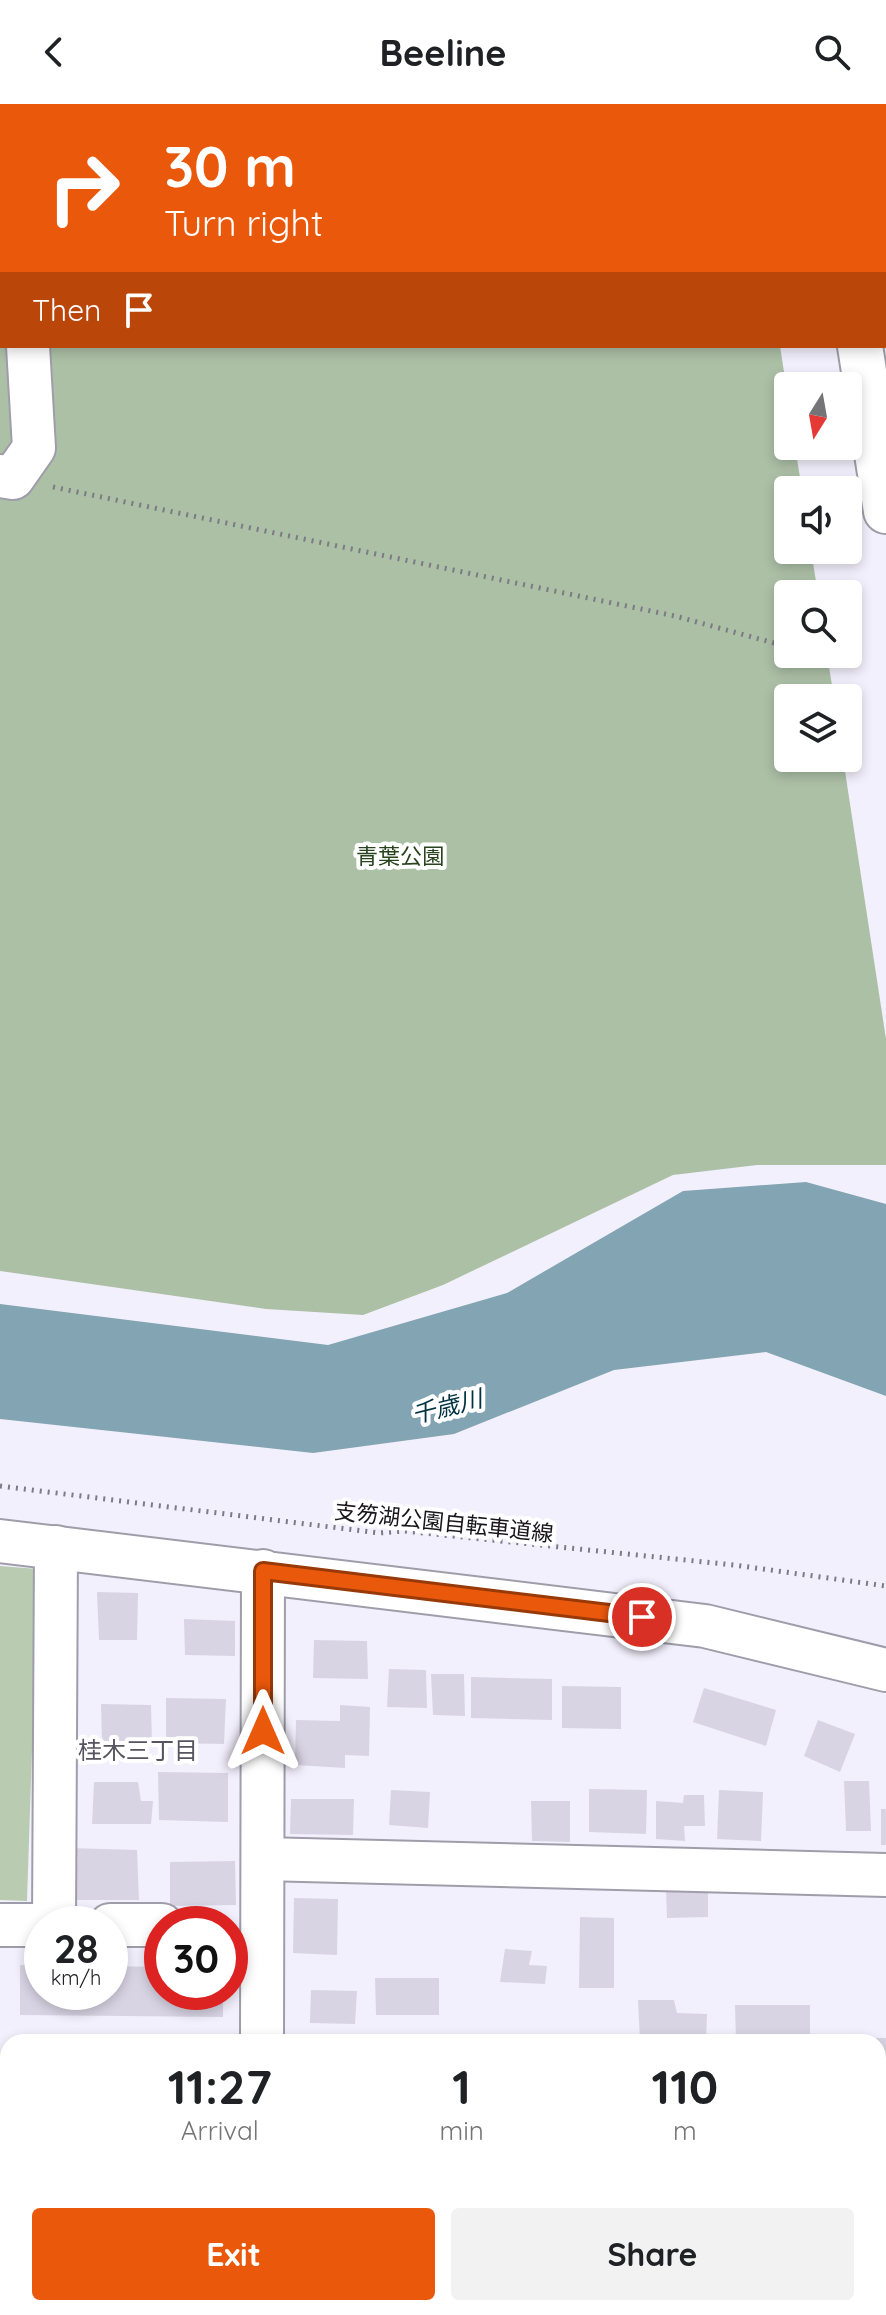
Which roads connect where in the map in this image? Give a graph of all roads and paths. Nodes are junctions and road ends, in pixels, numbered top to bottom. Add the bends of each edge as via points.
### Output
1 (28, 348) edge
2 (860, 348) edge
3 (880, 348) edge
4 (886, 403) edge
5 (6, 477) edge
6 (886, 511) edge
7 (774, 643) edge
8 (0, 1486) edge
9 (0, 1541) edge
10 (56, 1547) junction
11 (263, 1571) junction
12 (886, 1586) edge
13 (886, 1670) edge
14 (263, 1859) junction
15 (886, 1875) edge
16 (54, 1906) edge
17 (248, 1918) edge
18 (0, 1925) edge
19 (24, 1925) edge
20 (248, 1940) edge
21 (261, 2034) edge

1 - 5 street via 34,448
2 - 6 main road
3 - 4 main road
5 - 7 path via 675,616
8 - 12 path, 支笏湖公園自転車道線 via 379,1533 404,1531 734,1565
9 - 10 street
10 - 11 street
10 - 16 street
11 - 13 street via 705,1626
11 - 14 street
14 - 15 street
14 - 17 street
18 - 19 street
20 - 21 street

